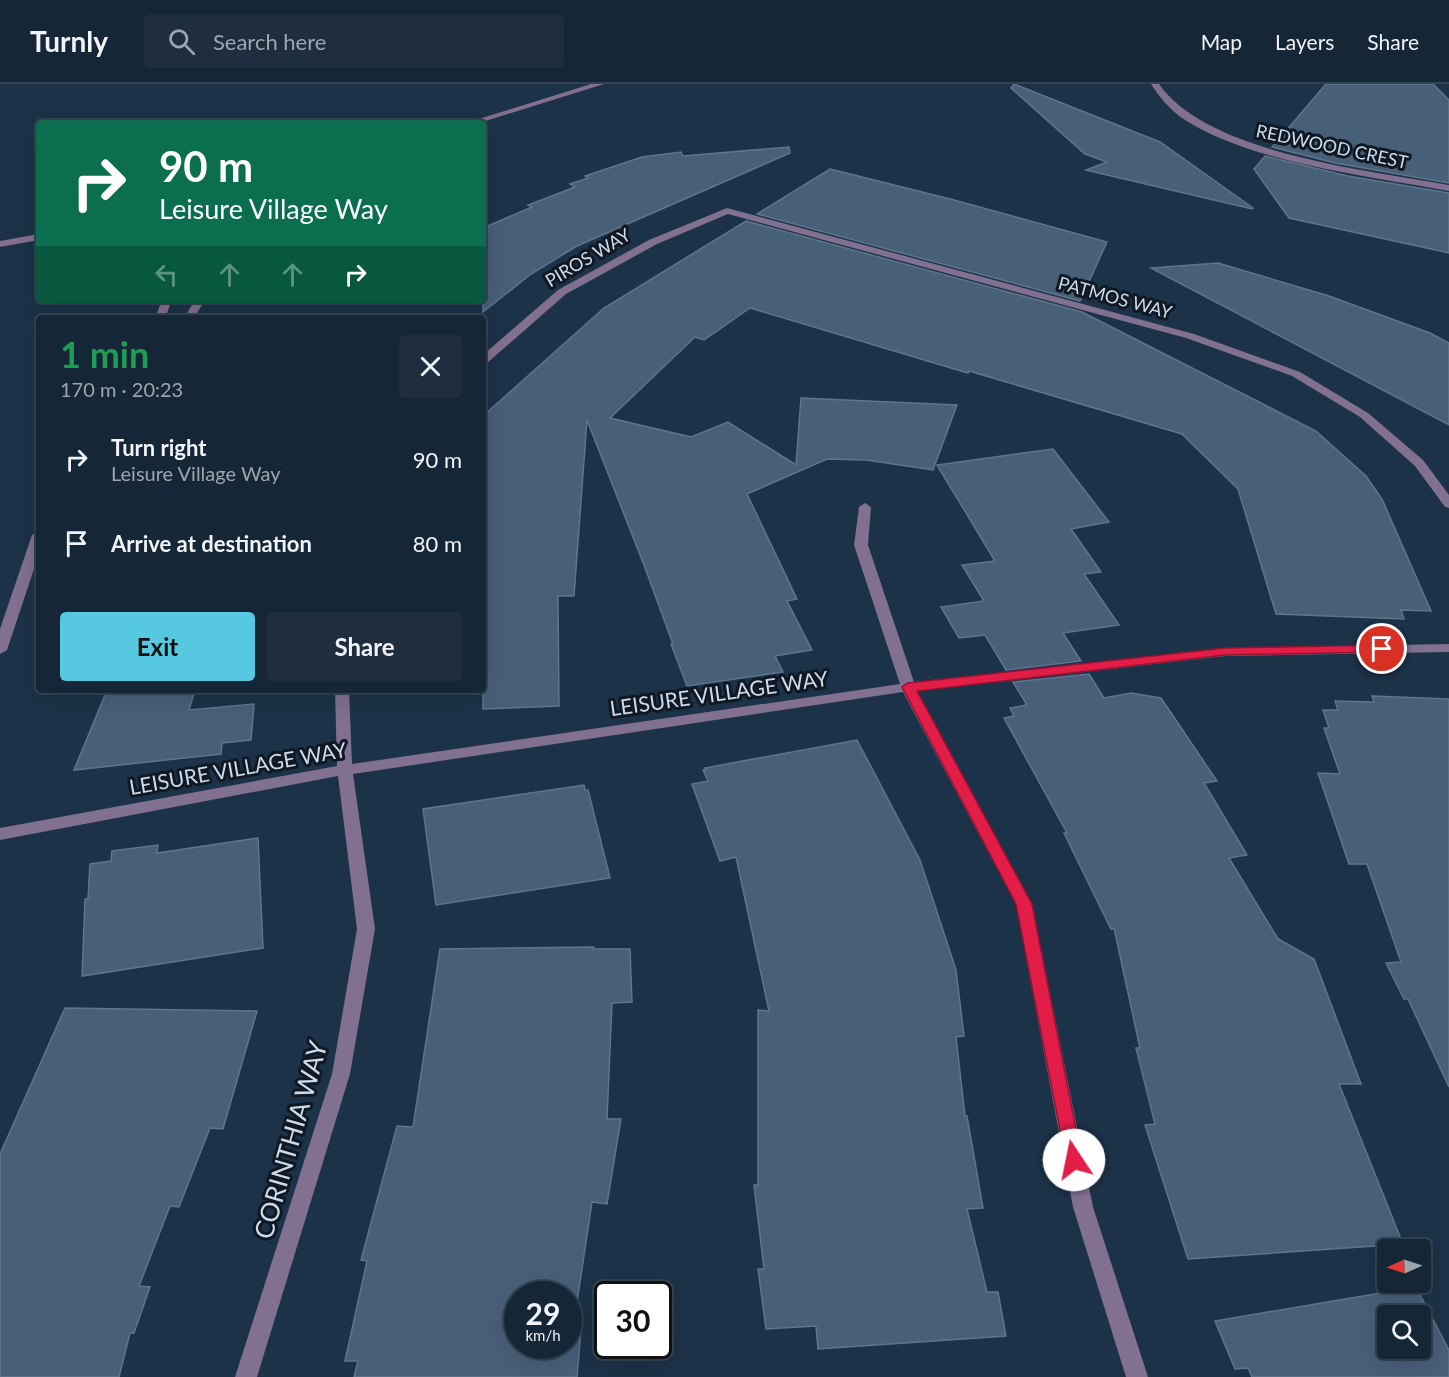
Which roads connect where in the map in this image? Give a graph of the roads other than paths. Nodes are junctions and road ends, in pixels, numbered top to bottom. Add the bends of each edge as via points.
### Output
1 (600, 84) edge
2 (1155, 84) edge
3 (480, 120) edge
4 (1449, 188) edge
5 (727, 211) joint
6 (36, 238) edge
7 (0, 244) edge
8 (486, 358) edge
9 (1449, 504) edge
10 (865, 507) dead end
11 (36, 544) edge
12 (1449, 648) edge
13 (0, 650) edge
14 (908, 687) junction
15 (342, 693) edge
16 (345, 770) junction
17 (0, 834) edge
18 (246, 1377) edge
19 (1137, 1377) edge

1 - 3 street
2 - 4 street, REDWOOD CREST via 1188,118 1239,143 1306,161
5 - 8 street, PIROS WAY via 653,242 562,292
5 - 9 street, PATMOS WAY via 1190,336 1296,374 1364,415 1419,463
6 - 7 street
10 - 14 street via 861,545
11 - 13 street
12 - 14 street, LEISURE VILLAGE WAY via 1225,651
14 - 16 street, LEISURE VILLAGE WAY
14 - 19 street via 1024,904 1083,1207
15 - 16 street
16 - 17 street, LEISURE VILLAGE WAY
16 - 18 street, CORINTHIA WAY via 366,928 341,1074

